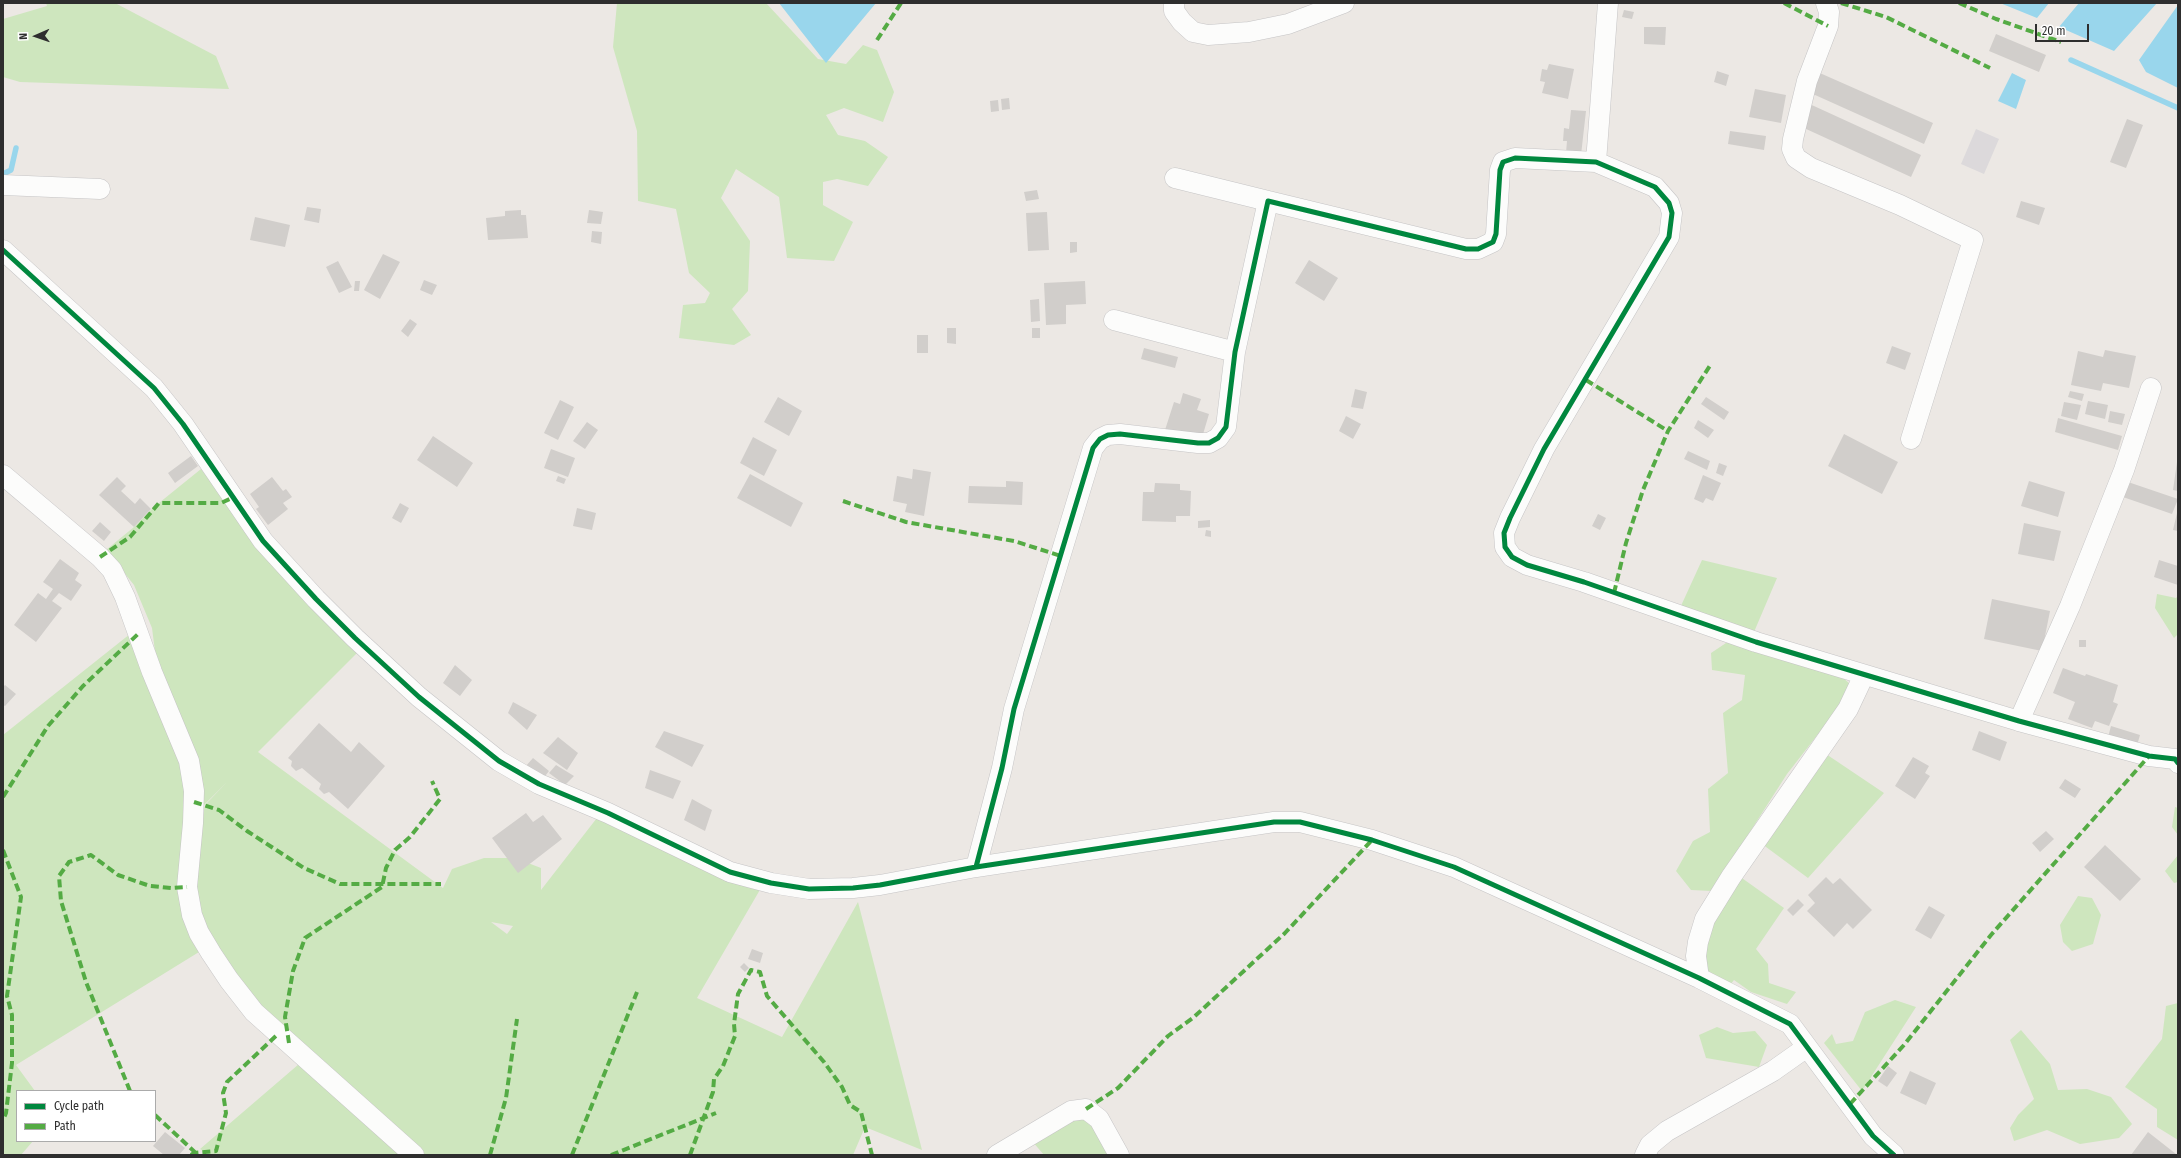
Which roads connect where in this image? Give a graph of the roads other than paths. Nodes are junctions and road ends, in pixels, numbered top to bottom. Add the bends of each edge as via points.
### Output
1 (1174, 3) edge
2 (1344, 3) edge
3 (1608, 3) edge
4 (1826, 3) edge
5 (1596, 162) junction
6 (1175, 178) dead end
7 (3, 186) edge
8 (100, 189) dead end
9 (1268, 200) junction
10 (3, 250) edge
11 (1114, 320) dead end
12 (1235, 352) junction
13 (2151, 388) dead end
14 (1910, 438) dead end
15 (3, 475) edge
16 (1864, 675) junction
17 (2019, 721) junction
18 (2178, 764) edge
19 (976, 867) junction
20 (1700, 978) junction
21 (1808, 1047) junction
22 (414, 1155) edge
23 (997, 1155) edge
24 (1119, 1155) edge
25 (1645, 1155) edge
26 (1894, 1155) edge

1 - 2 street via 1174,11 1193,32 1208,35 1249,32 1288,24
3 - 5 street
4 - 14 street via 1829,12 1828,26 1807,81 1793,139 1792,149 1796,158 1811,168 1900,205 1973,240
5 - 9 street via 1515,158 1503,162 1500,170 1496,234 1493,242 1478,249 1466,250
5 - 16 street via 1655,187 1669,203 1672,223 1668,237 1544,449 1504,533 1505,547 1512,557 1527,565 1584,582 1756,642
6 - 9 street
7 - 8 street
9 - 12 street
10 - 19 street via 154,388 183,424 263,541 316,599 395,677 499,761 538,784 608,813 730,872 771,883 809,889 853,888
11 - 12 street
12 - 19 street via 1228,417 1226,427 1218,438 1209,443 1120,434 1100,439 1093,448 1014,709 1002,768
13 - 17 street via 2124,470 2070,606
15 - 22 street via 100,557 112,570 125,597 152,672 189,761 194,791 187,887 192,915 211,953 254,1012
16 - 17 street
16 - 20 street via 1848,709 1705,918 1697,949
17 - 18 street via 2149,756 2175,759
19 - 20 street via 1274,822 1300,822 1372,840 1454,867
20 - 21 street via 1790,1024
21 - 25 street via 1773,1071 1667,1131 1650,1145
21 - 26 street via 1874,1136
23 - 24 street via 1071,1111 1086,1109 1099,1120

